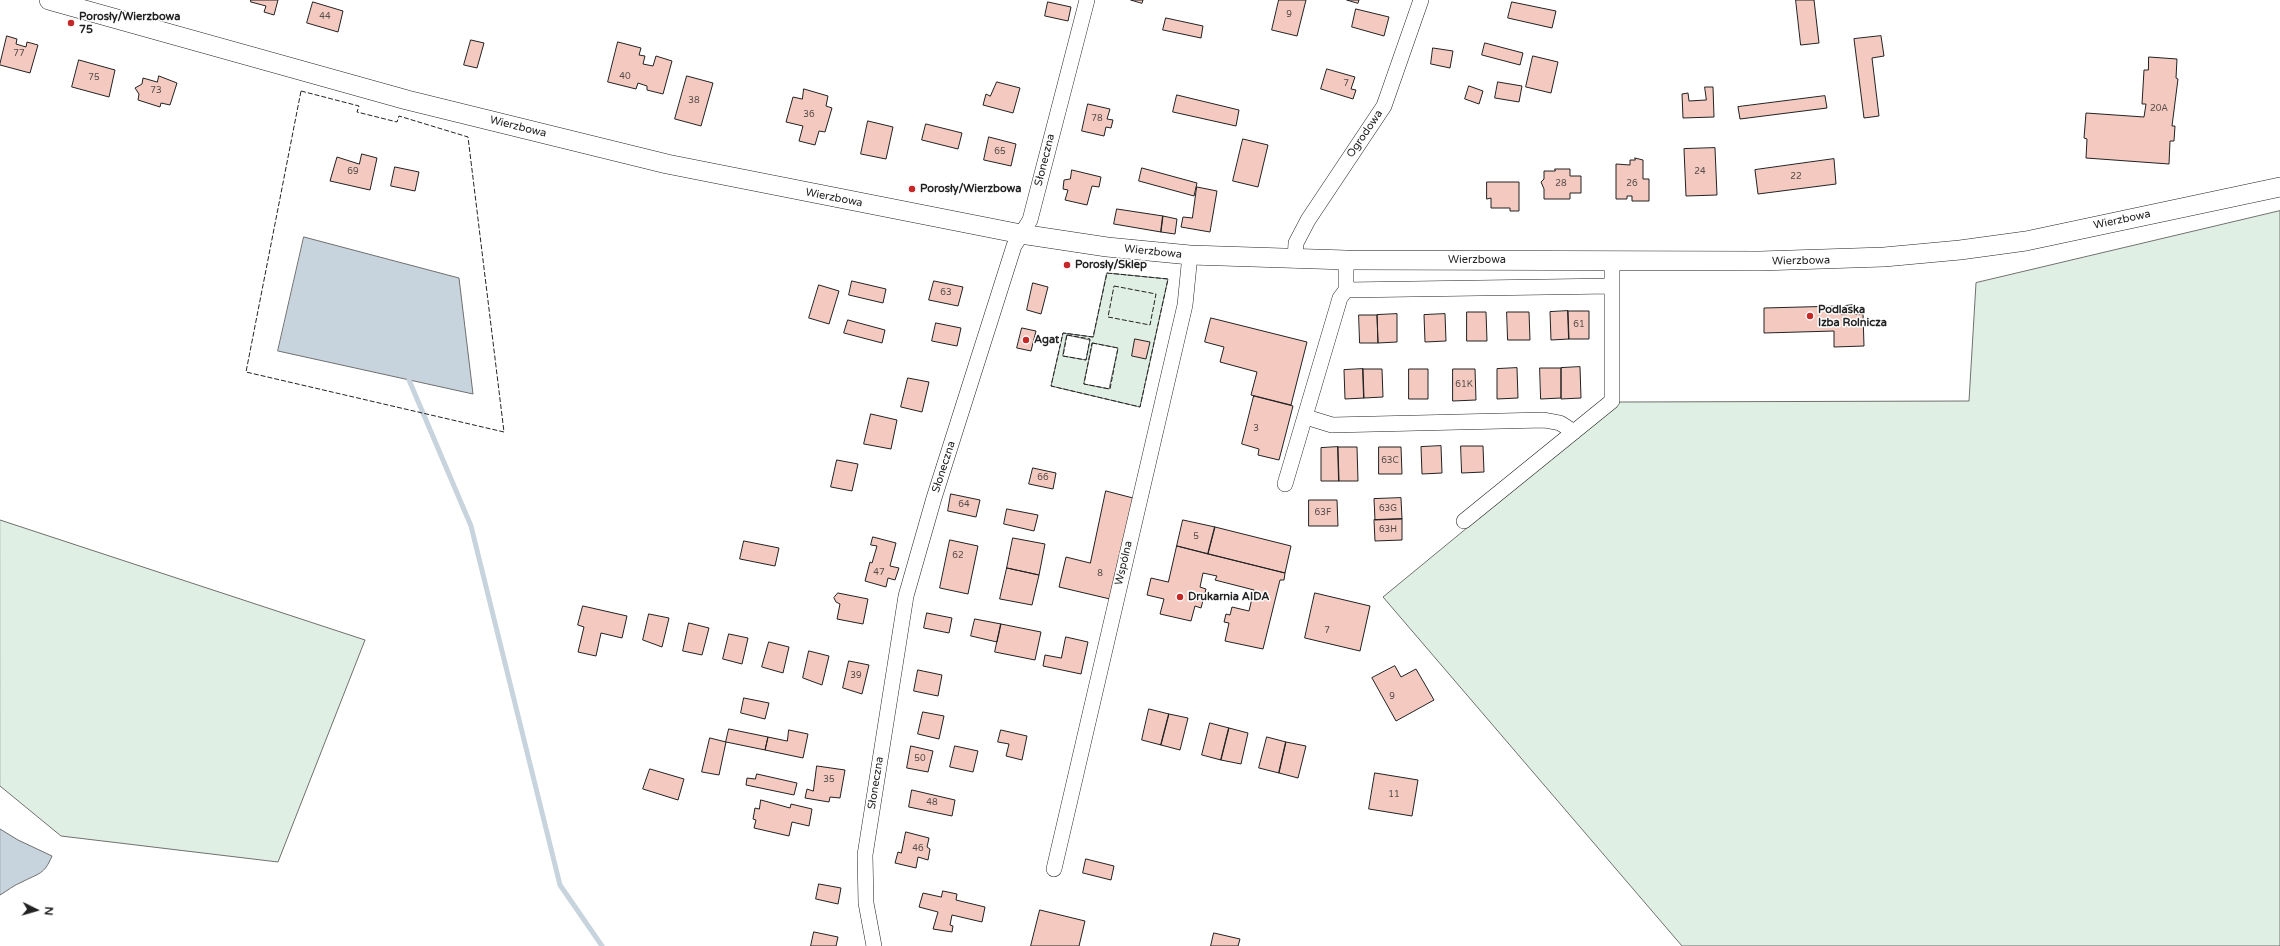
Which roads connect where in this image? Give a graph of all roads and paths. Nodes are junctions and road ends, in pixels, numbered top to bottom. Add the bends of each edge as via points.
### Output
1 (49, 0) edge
2 (1086, 0) edge
3 (1421, 0) edge
4 (2280, 187) edge
5 (1021, 234) junction
6 (1190, 255) junction
7 (1295, 260) junction
8 (1346, 260) junction
9 (1612, 261) junction
10 (1612, 286) junction
11 (1346, 290) junction
12 (1306, 417) junction
13 (1574, 432) junction
14 (1285, 484) dead end
15 (1464, 522) dead end
16 (1054, 869) dead end
17 (874, 946) edge

1 - 5 street, Wierzbowa via 407,100 667,164
2 - 5 street, Słoneczna via 1030,220
3 - 7 street, Ogrodowa via 1384,106 1308,220 1296,243
4 - 9 street, Wierzbowa via 2026,241 1960,250 1837,260
5 - 6 street, Wierzbowa via 1106,247
5 - 17 street, Słoneczna via 1014,246 934,498 906,596 865,855 866,903
6 - 7 street, Wierzbowa
6 - 16 street, Wspólna via 1184,305
7 - 8 street, Wierzbowa
8 - 9 street, Wierzbowa
8 - 11 street
9 - 10 street
10 - 11 street
10 - 13 street via 1612,401
11 - 12 street via 1340,298
12 - 13 street via 1332,425 1544,420 1560,423
12 - 14 street
13 - 15 street

